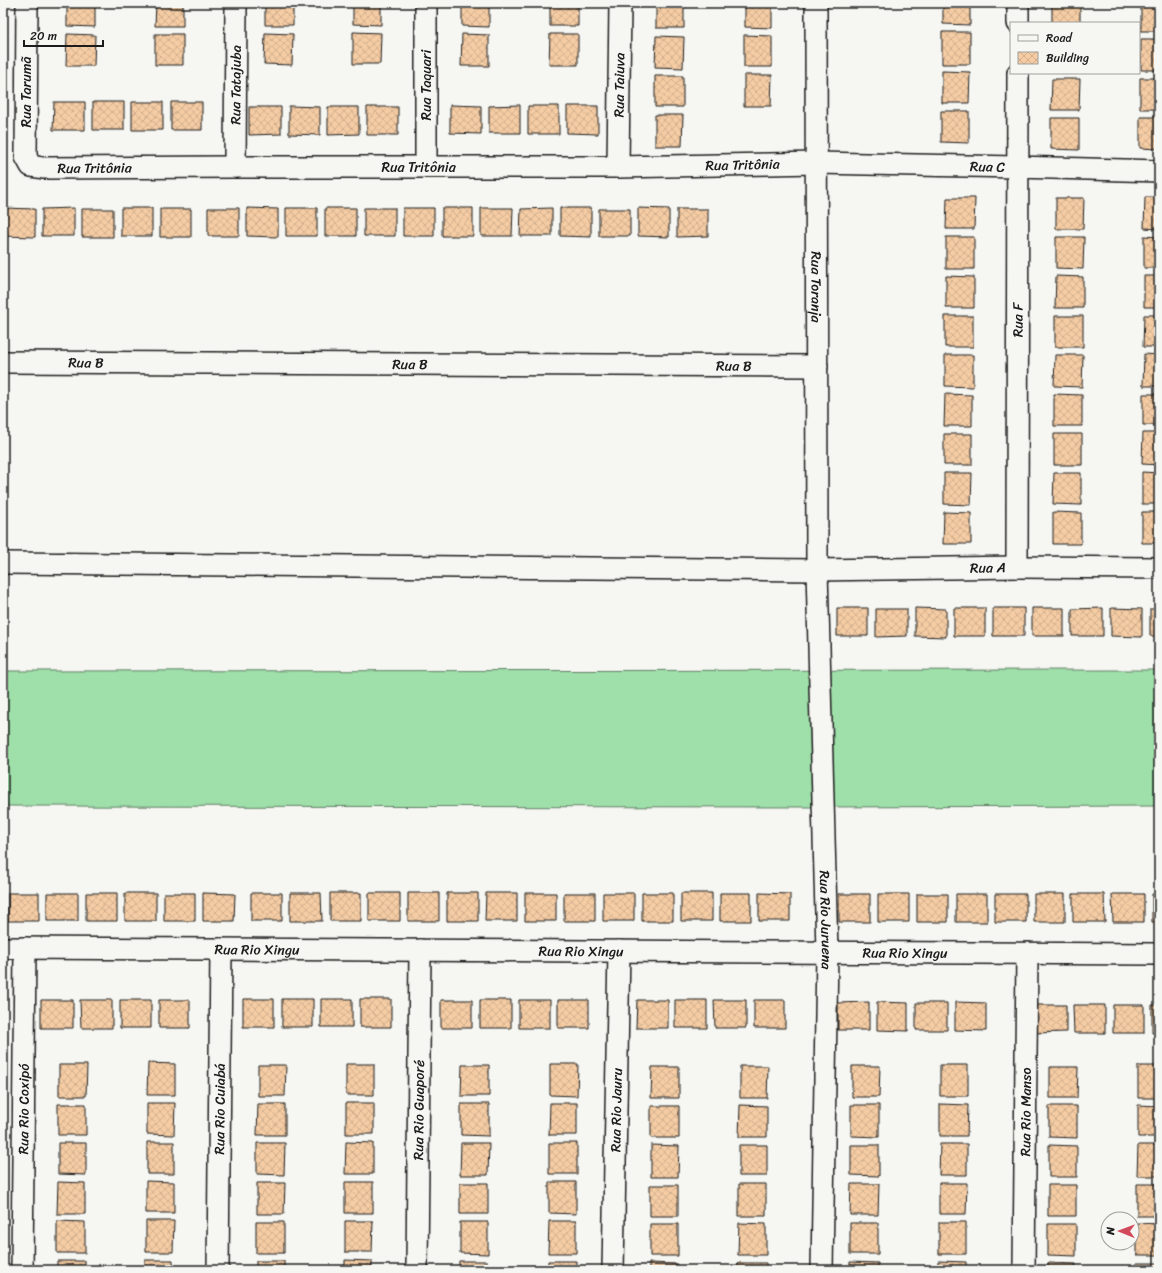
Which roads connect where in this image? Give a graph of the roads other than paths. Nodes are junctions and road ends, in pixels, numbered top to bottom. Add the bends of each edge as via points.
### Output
1 (26, 3) edge
2 (236, 3) edge
3 (426, 3) edge
4 (620, 3) edge
5 (816, 3) edge
6 (1018, 3) edge
7 (1018, 22) edge
8 (1018, 74) edge
9 (26, 157) joint
10 (816, 163) junction
11 (235, 167) junction
12 (426, 167) junction
13 (618, 167) junction
14 (1017, 167) junction
15 (1159, 171) edge
16 (3, 362) edge
17 (817, 366) junction
18 (3, 564) edge
19 (1017, 567) junction
20 (1159, 568) edge
21 (817, 570) junction
22 (3, 948) edge
23 (25, 948) junction
24 (220, 949) junction
25 (420, 950) junction
26 (618, 951) junction
27 (827, 952) junction
28 (1027, 953) junction
29 (1159, 954) edge
30 (22, 1270) edge
31 (218, 1270) edge
32 (417, 1270) edge
33 (613, 1270) edge
34 (822, 1270) edge
35 (1024, 1270) edge

1 - 9 street, Rua Tarumã
2 - 11 street, Rua Tatajuba
3 - 12 street, Rua Taquari
4 - 13 street, Rua Taiuva
5 - 10 street, Rua Toranja
6 - 7 street
8 - 14 street, Rua F
9 - 11 street, Rua Tritônia via 31,166 43,168
10 - 13 street, Rua Tritônia
10 - 14 street, Rua C
10 - 17 street, Rua Toranja
11 - 12 street, Rua Tritônia
12 - 13 street, Rua Tritônia
14 - 15 street, Rua C
14 - 19 street, Rua F
16 - 17 street, Rua B
17 - 21 street, Rua Toranja
18 - 21 street, Rua A
19 - 20 street, Rua A
19 - 21 street, Rua A
21 - 27 street, Rua Rio Juruena
22 - 23 street, Rua Rio Xingu
23 - 24 street, Rua Rio Xingu
23 - 30 street, Rua Rio Coxipó
24 - 25 street, Rua Rio Xingu
24 - 31 street, Rua Rio Cuiabá
25 - 26 street, Rua Rio Xingu
25 - 32 street, Rua Rio Guaporé
26 - 27 street, Rua Rio Xingu
26 - 33 street, Rua Rio Jauru
27 - 28 street, Rua Rio Xingu
27 - 34 street, Rua Rio Juruena
28 - 29 street, Rua Rio Xingu
28 - 35 street, Rua Rio Manso

